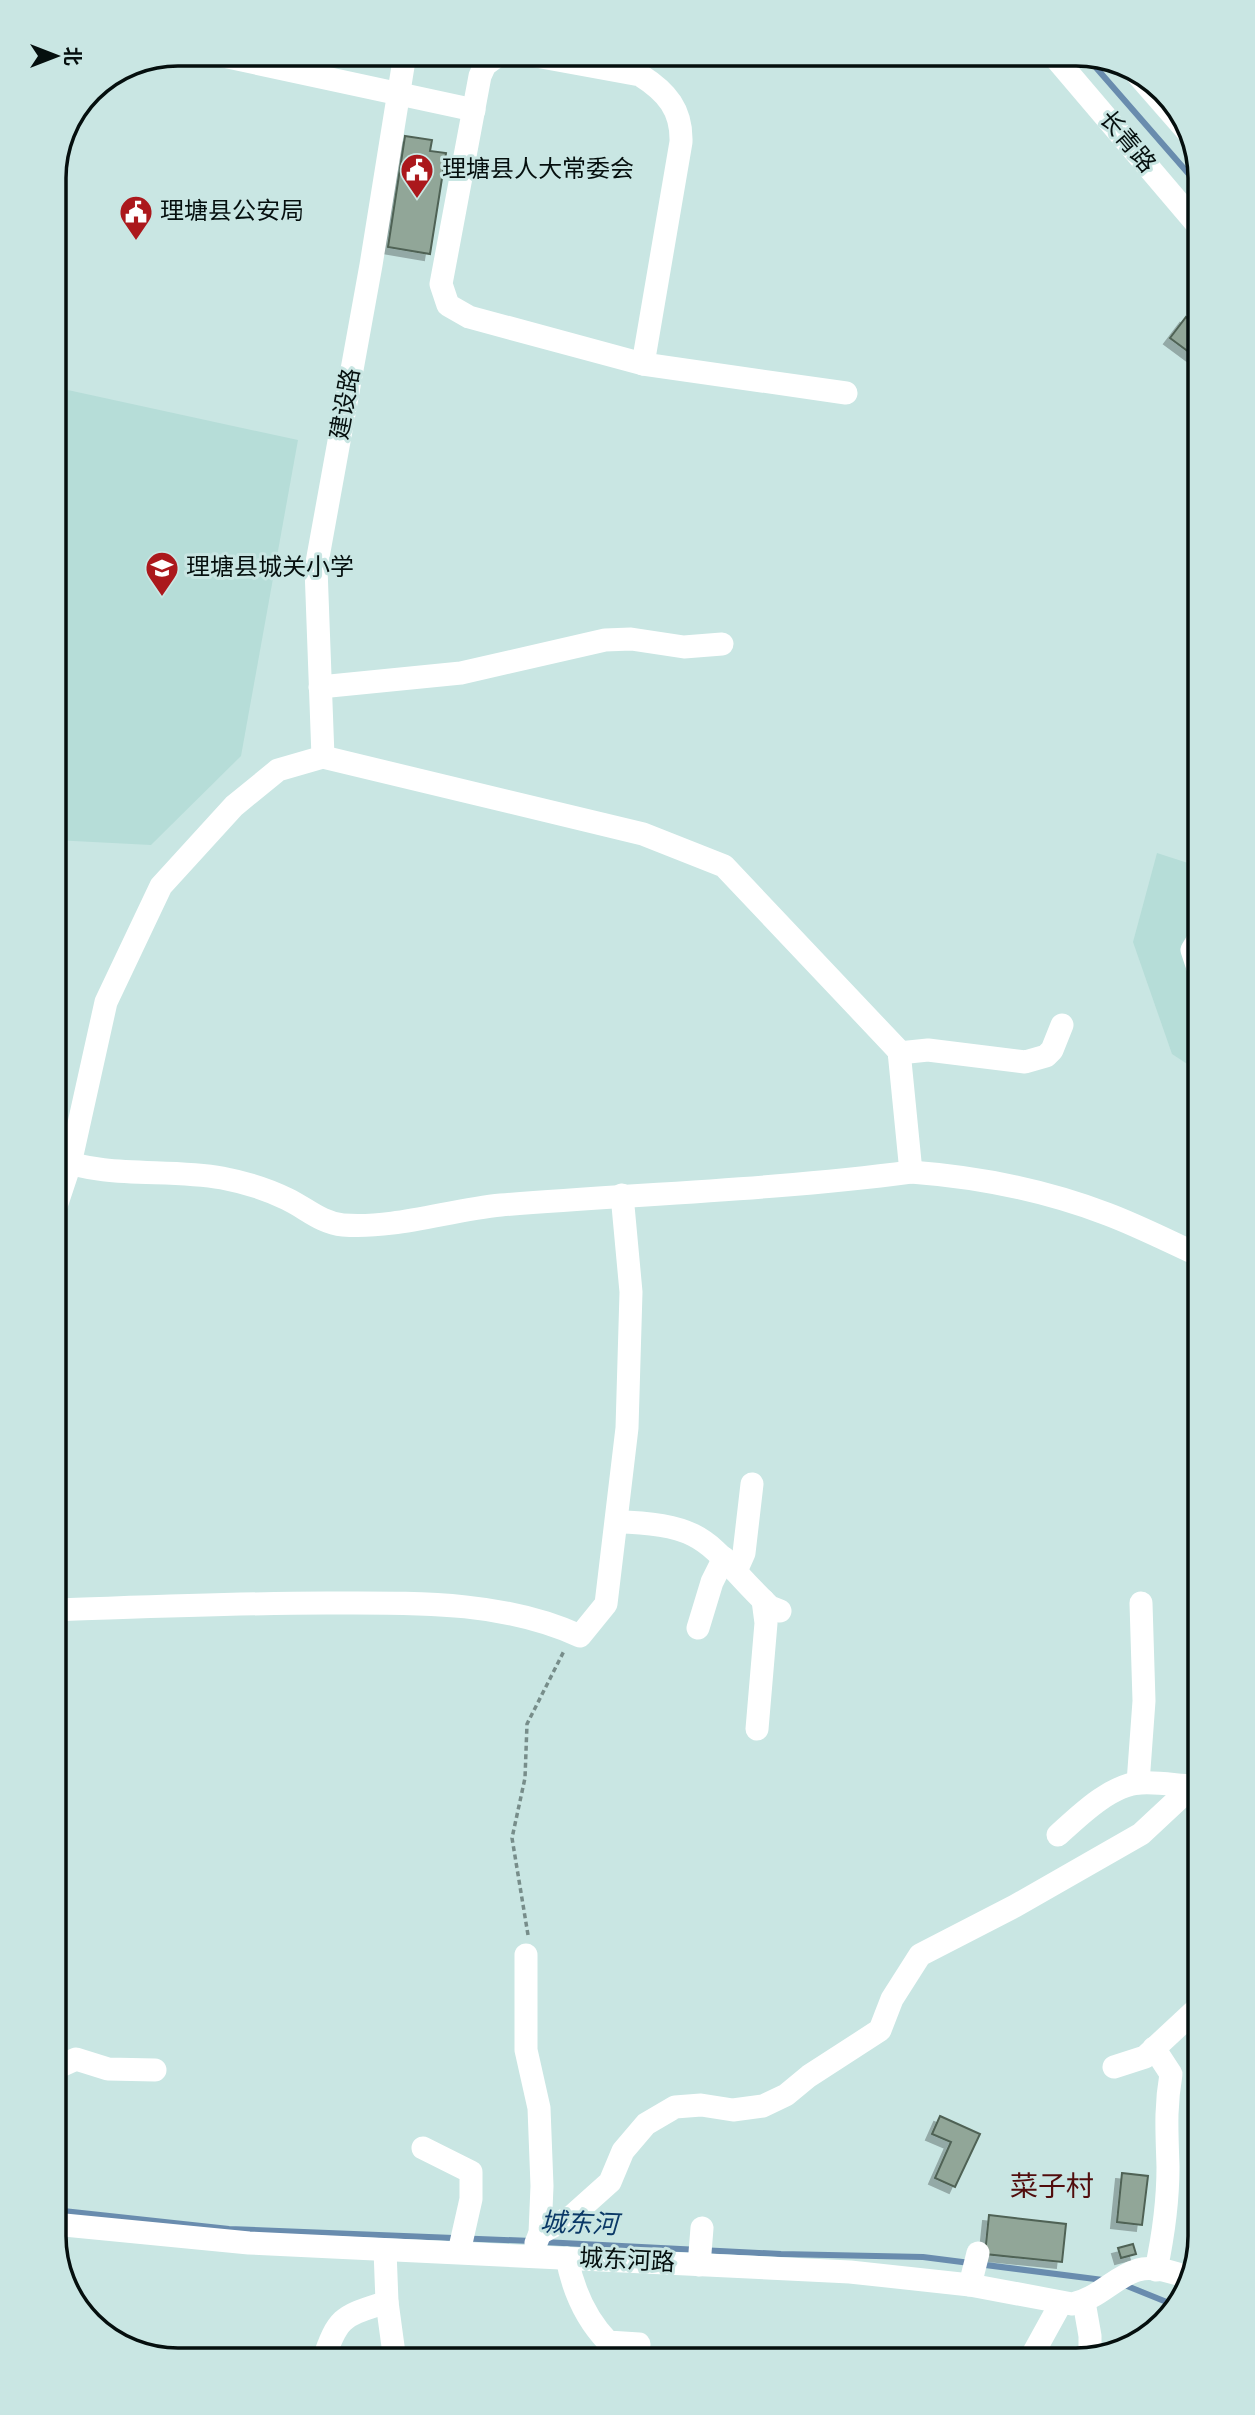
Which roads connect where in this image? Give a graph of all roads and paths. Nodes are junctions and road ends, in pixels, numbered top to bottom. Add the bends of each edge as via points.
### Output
1 (267, 66) edge
2 (403, 66) edge
3 (485, 66) edge
4 (594, 66) edge
5 (1063, 67) edge
6 (398, 96) junction
7 (474, 110) junction
8 (1188, 214) edge
9 (643, 364) junction
10 (846, 393) dead end
11 (722, 644) dead end
12 (320, 687) junction
13 (323, 757) junction
14 (1062, 1025) dead end
15 (899, 1053) junction
16 (67, 1145) edge
17 (67, 1162) edge
18 (911, 1172) junction
19 (622, 1195) junction
20 (1188, 1250) edge
21 (752, 1484) dead end
22 (617, 1522) junction
23 (730, 1564) junction
24 (1141, 1603) dead end
25 (66, 1610) edge
26 (698, 1628) dead end
27 (580, 1636) junction
28 (757, 1729) dead end
29 (1188, 1782) edge
30 (1138, 1783) junction
31 (1188, 1790) edge
32 (1058, 1836) dead end
33 (526, 1955) joint
34 (1188, 2017) edge
35 (1154, 2048) junction
36 (66, 2064) edge
37 (1114, 2067) dead end
38 (155, 2070) dead end
39 (423, 2148) dead end
40 (66, 2225) edge
41 (702, 2228) dead end
42 (536, 2245) junction
43 (385, 2250) junction
44 (459, 2252) junction
45 (567, 2258) junction
46 (699, 2265) junction
47 (1156, 2270) junction
48 (1181, 2275) edge
49 (387, 2302) junction
50 (1072, 2302) junction
51 (639, 2344) dead end
52 (1090, 2347) edge
53 (327, 2348) edge
54 (393, 2348) edge
55 (1038, 2348) edge

1 - 6 street
2 - 6 street, 建设路
3 - 7 street
4 - 9 street via 640,75 674,104 679,117 681,142
5 - 8 street, 长青路
6 - 7 street
6 - 12 street, 建设路 via 316,568
7 - 9 street via 441,284 448,305 469,317
9 - 10 street
11 - 12 street via 684,647 605,640 461,673
12 - 13 street, 建设路
13 - 15 street via 643,834 724,866
13 - 16 street via 278,770 234,806 161,886 106,1002
14 - 15 street via 1052,1050 1025,1062 928,1050
15 - 18 street
17 - 19 street via 123,1172 220,1177 283,1197 328,1223 343,1225
18 - 19 street
18 - 20 street via 995,1182 1050,1197 1106,1214
19 - 22 street via 632,1340
21 - 23 street via 744,1553
22 - 23 street via 648,1522 687,1531 713,1545
22 - 27 street via 606,1604
23 - 26 street via 712,1583
23 - 28 street via 771,1606
24 - 30 street via 1144,1701
25 - 27 street via 273,1603 454,1605 528,1617
27 - 33 path via 568,1644 527,1724 525,1778 512,1838 528,1920
29 - 30 street
30 - 32 street via 1102,1799
31 - 42 street via 1162,1817 1107,1855 920,1955 892,1999 880,2030 786,2095 763,2106 733,2110 674,2107 646,2124 623,2151 610,2182
33 - 42 street via 526,2050 539,2108 542,2186
34 - 35 street
35 - 37 street via 1145,2057
35 - 47 street via 1171,2074 1165,2112 1168,2168 1163,2237
36 - 38 street via 76,2059 108,2069
39 - 44 street via 471,2172 471,2199
40 - 43 street, 城东河路 via 248,2243
41 - 46 street
42 - 44 street, 城东河路
42 - 45 street, 城东河路
43 - 44 street, 城东河路
43 - 49 street
45 - 46 street, 城东河路
45 - 51 street via 571,2281 592,2325 608,2342
46 - 50 street, 城东河路 via 850,2272 974,2270
47 - 48 street
47 - 50 street via 1139,2269
49 - 53 street via 346,2315
49 - 54 street
50 - 52 street via 1090,2336
50 - 55 street

